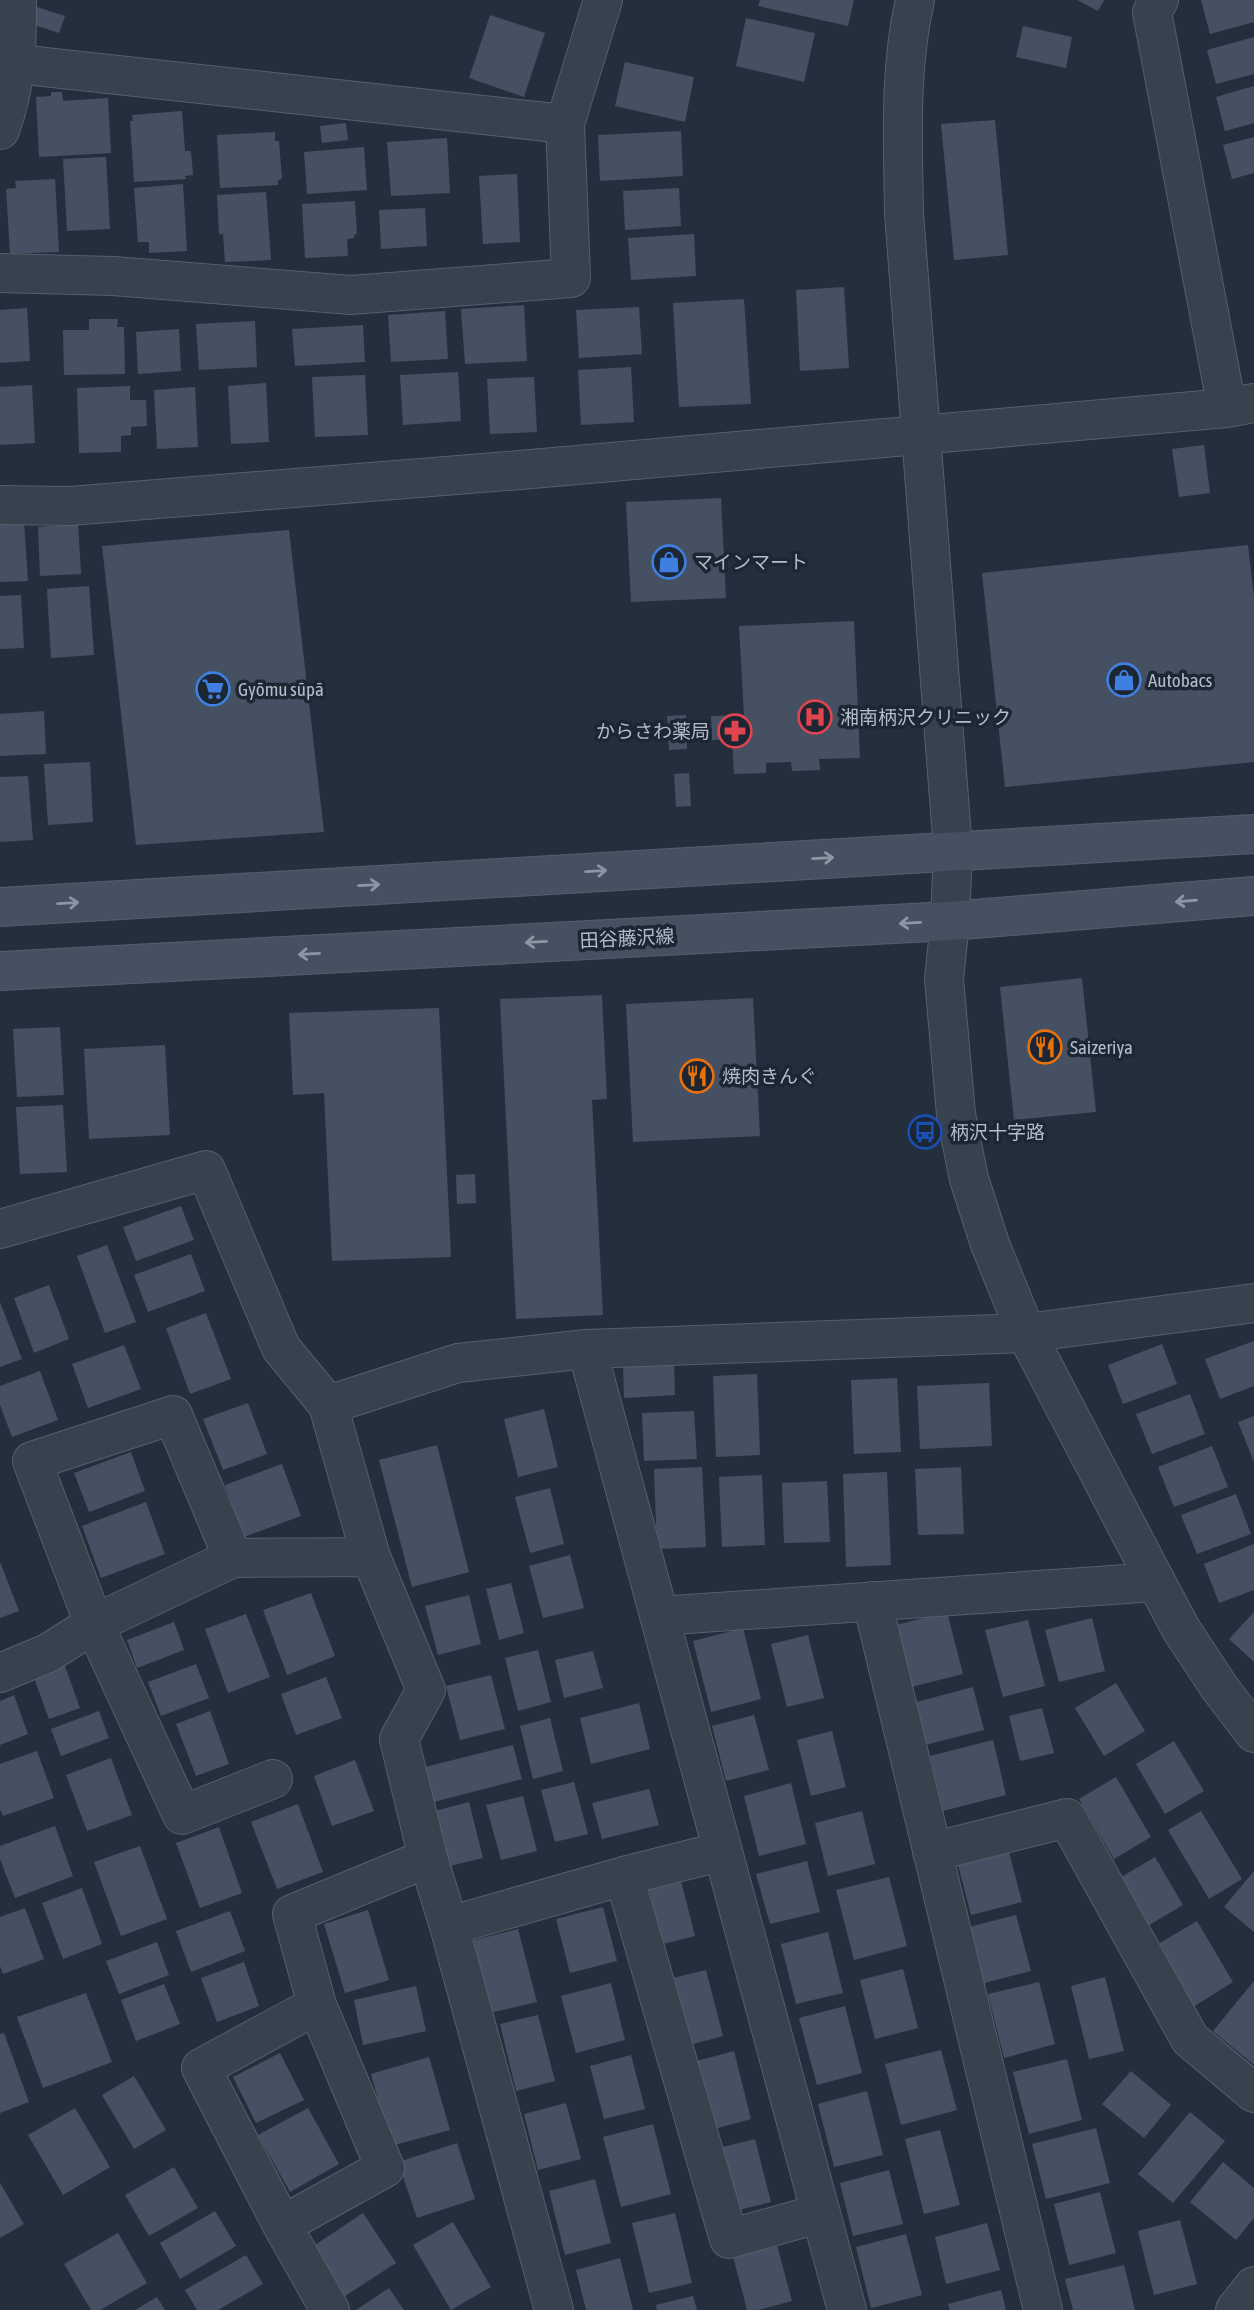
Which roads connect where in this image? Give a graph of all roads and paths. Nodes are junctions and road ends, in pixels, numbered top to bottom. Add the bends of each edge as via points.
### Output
1 (18, 0) edge
2 (603, 0) edge
3 (915, 0) edge
4 (1158, 0) edge
5 (17, 64) junction
6 (565, 124) junction
7 (0, 130) edge
8 (0, 273) edge
9 (1240, 405) edge
10 (921, 435) junction
11 (0, 505) edge
12 (1254, 834) edge
13 (953, 850) junction
14 (1254, 896) edge
15 (0, 907) edge
16 (950, 921) junction
17 (0, 971) edge
18 (0, 1229) edge
19 (1254, 1303) edge
20 (1026, 1333) junction
21 (587, 1349) junction
22 (328, 1405) junction
23 (371, 1557) junction
24 (233, 1558) junction
25 (1156, 1582) junction
26 (872, 1601) junction
27 (659, 1616) junction
28 (94, 1624) junction
29 (0, 1673) edge
30 (1254, 1733) edge
31 (273, 1779) dead end
32 (723, 1851) junction
33 (932, 1852) junction
34 (428, 1858) junction
35 (624, 1876) junction
36 (449, 1926) junction
37 (317, 2005) junction
38 (1254, 2093) edge
39 (821, 2213) junction
40 (282, 2225) junction
41 (1254, 2286) edge
42 (330, 2310) edge
43 (554, 2310) edge
44 (848, 2310) edge
45 (1043, 2310) edge
46 (1234, 2310) edge

1 - 5 street
2 - 6 street
3 - 10 street via 902,113 904,213
4 - 9 street via 1152,12
5 - 6 street
5 - 7 street
6 - 8 street via 571,278 351,296 113,276
9 - 10 street
10 - 11 street via 70,506
10 - 13 street
12 - 13 main road
15 -> 13 main road
13 - 16 street
14 -> 16 main road, 田谷藤沢線
16 -> 17 main road, 田谷藤沢線
16 - 20 street via 944,979 956,1114 990,1244
18 - 22 street via 206,1170 281,1348
19 - 20 street
20 - 21 street
20 - 25 street
21 - 22 street via 458,1363
21 - 27 street
22 - 23 street
23 - 24 street
23 - 34 street via 426,1690 399,1739
24 - 28 street
24 - 28 street via 173,1415 33,1461
25 - 26 street
25 - 30 street via 1181,1629
26 - 27 street
26 - 33 street
27 - 32 street
28 - 29 street via 48,1653
28 - 31 street via 182,1815
32 - 35 street
32 - 39 street
33 - 38 street via 1068,1818 1190,2039
33 - 45 street
34 - 36 street
34 - 37 street via 292,1914
35 - 36 street
35 - 39 street via 729,2239
36 - 43 street
37 - 40 street via 385,2168
37 - 40 street via 201,2068
39 - 44 street
40 - 42 street
41 - 46 street

